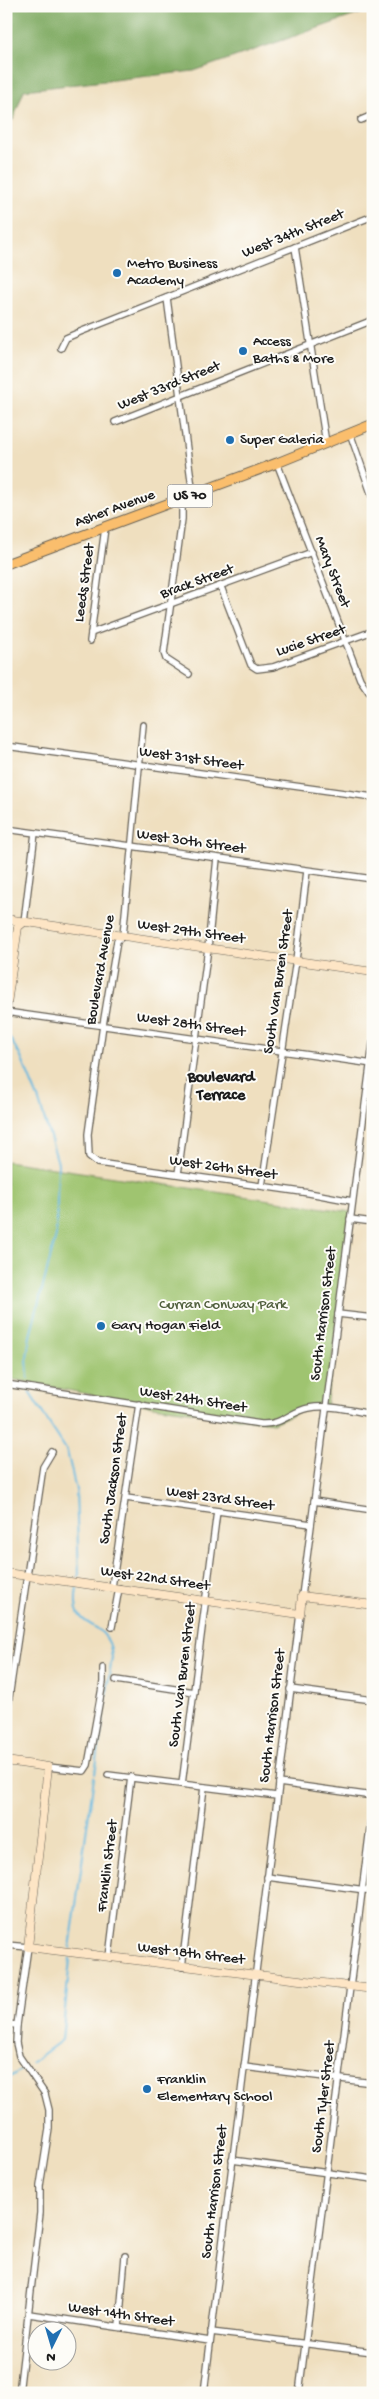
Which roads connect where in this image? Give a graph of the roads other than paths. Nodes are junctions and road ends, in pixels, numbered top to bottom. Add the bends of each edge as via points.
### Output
1 (373, 116) edge
2 (361, 120) dead end
3 (373, 216) edge
4 (295, 246) junction
5 (167, 298) junction
6 (373, 320) edge
7 (310, 344) junction
8 (61, 348) dead end
9 (180, 396) junction
10 (115, 422) dead end
11 (373, 424) edge
12 (350, 433) junction
13 (326, 443) junction
14 (277, 463) junction
15 (193, 494) junction
16 (372, 496) edge
17 (182, 499) junction
18 (105, 528) junction
19 (312, 552) junction
20 (6, 564) edge
21 (221, 587) junction
22 (169, 606) junction
23 (373, 631) edge
24 (91, 633) junction
25 (90, 640) dead end
26 (345, 642) junction
27 (189, 674) dead end
28 (373, 693) edge
29 (143, 725) dead end
30 (6, 746) edge
31 (138, 764) junction
32 (373, 797) edge
33 (6, 829) edge
34 (35, 833) junction
35 (131, 846) junction
36 (217, 858) junction
37 (308, 871) junction
38 (373, 879) edge
39 (6, 919) edge
40 (24, 922) junction
41 (123, 936) junction
42 (208, 948) junction
43 (296, 960) junction
44 (373, 972) edge
45 (6, 1012) edge
46 (103, 1025) junction
47 (195, 1038) junction
48 (373, 1043) edge
49 (282, 1051) junction
50 (371, 1064) edge
51 (91, 1159) joint
52 (178, 1174) junction
53 (262, 1186) junction
54 (352, 1201) junction
55 (350, 1219) junction
56 (373, 1222) edge
57 (338, 1314) junction
58 (373, 1318) edge
59 (6, 1384) edge
60 (139, 1404) junction
61 (326, 1407) junction
62 (373, 1414) edge
63 (52, 1452) dead end
64 (126, 1498) junction
65 (314, 1501) junction
66 (373, 1510) edge
67 (217, 1511) junction
68 (311, 1524) junction
69 (6, 1573) edge
70 (26, 1576) junction
71 (115, 1588) junction
72 (302, 1596) junction
73 (205, 1600) junction
74 (373, 1606) edge
75 (300, 1614) junction
76 (112, 1627) dead end
77 (103, 1668) dead end
78 (116, 1680) dead end
79 (290, 1689) junction
80 (194, 1692) junction
81 (373, 1700) edge
82 (6, 1718) edge
83 (6, 1761) edge
84 (48, 1767) junction
85 (108, 1775) dead end
86 (131, 1777) junction
87 (279, 1783) junction
88 (182, 1784) junction
89 (204, 1786) junction
90 (277, 1796) junction
91 (373, 1796) edge
92 (373, 1804) edge
93 (267, 1877) junction
94 (362, 1890) junction
95 (373, 1891) edge
96 (6, 1944) edge
97 (28, 1947) junction
98 (108, 1957) junction
99 (182, 1967) junction
100 (255, 1974) junction
101 (350, 1986) junction
102 (373, 1989) edge
103 (6, 2024) edge
104 (16, 2025) junction
105 (244, 2067) junction
106 (339, 2078) junction
107 (373, 2083) edge
108 (232, 2160) junction
109 (328, 2173) junction
110 (373, 2179) edge
111 (125, 2256) dead end
112 (29, 2314) junction
113 (119, 2327) junction
114 (211, 2332) junction
115 (210, 2341) junction
116 (306, 2344) junction
117 (373, 2352) edge
118 (19, 2393) edge
119 (204, 2393) edge
120 (299, 2393) edge

1 - 2 street
3 - 4 street, West 34th Street
4 - 5 street, West 34th Street
4 - 7 street
5 - 8 street, West 34th Street via 66,338
5 - 9 street
6 - 7 street, West 33rd Street
7 - 9 street, West 33rd Street
7 - 13 street
9 - 10 street, West 33rd Street
9 - 15 street
11 - 12 main road, Asher Avenue / US 70
12 - 13 main road, Asher Avenue / US 70
12 - 16 street
13 - 14 main road, Asher Avenue / US 70
14 - 15 main road, Asher Avenue / US 70
14 - 19 street, Mary Street
15 - 17 main road, Asher Avenue / US 70
17 - 18 main road, Asher Avenue / US 70
17 - 22 street
18 - 20 main road, Asher Avenue / US 70
18 - 24 street, Leeds Street
19 - 21 street, Brack Street
19 - 26 street, Mary Street
21 - 22 street, Brack Street
21 - 26 street, Lucie Street via 251,664 257,669 266,670
22 - 24 street, Brack Street
22 - 27 street via 164,657
23 - 26 street, Lucie Street
24 - 25 street, Leeds Street
26 - 28 street, Mary Street via 366,689
29 - 31 street, Boulevard Avenue
30 - 31 street, West 31st Street
31 - 32 street, West 31st Street
31 - 35 street, Boulevard Avenue
33 - 34 street, West 30th Street
34 - 35 street, West 30th Street
34 - 40 street
35 - 36 street, West 30th Street
35 - 41 street, Boulevard Avenue
36 - 37 street, West 30th Street
36 - 42 street
37 - 38 street, West 30th Street
37 - 43 street, South Van Buren Street
39 - 40 street, West 29th Street
40 - 41 street, West 29th Street
40 - 45 street via 18,927
41 - 42 street, West 29th Street
41 - 46 street, Boulevard Avenue via 118,941
42 - 43 street, West 29th Street
42 - 47 street
43 - 44 street, West 29th Street
43 - 49 street, South Van Buren Street
45 - 46 street, West 28th Street
46 - 47 street, West 28th Street
46 - 51 street, Boulevard Avenue via 88,1134
47 - 49 street, West 28th Street
47 - 52 street
48 - 50 street, South Harrison Street
49 - 50 street, West 28th Street
49 - 53 street, South Van Buren Street
50 - 54 street, South Harrison Street
51 - 52 street, West 26th Street via 98,1163
52 - 53 street, West 26th Street
53 - 54 street, West 26th Street
54 - 55 street, South Harrison Street
55 - 56 street
55 - 57 street, South Harrison Street
57 - 58 street
57 - 61 street, South Harrison Street
59 - 60 street, West 24th Street
60 - 61 street, West 24th Street via 270,1424 300,1410
60 - 64 street, South Jackson Street
61 - 62 street, West 24th Street
61 - 65 street, South Harrison Street
63 - 70 street via 43,1467
64 - 67 street, West 23rd Street
64 - 71 street, South Jackson Street
65 - 66 street
65 - 68 street, South Harrison Street
67 - 68 street, West 23rd Street
67 - 73 street, South Van Buren Street
68 - 72 street, South Harrison Street
69 - 70 street, West 22nd Street
70 - 71 street, West 22nd Street
70 - 82 street
71 - 73 street, West 22nd Street
71 - 76 street, South Jackson Street
72 - 74 street
72 - 75 street, South Harrison Street
73 - 75 street, West 22nd Street
73 - 80 street, South Van Buren Street
75 - 79 street, South Harrison Street
77 - 84 street via 92,1751 84,1771
78 - 80 street
79 - 81 street
79 - 87 street, South Harrison Street
80 - 88 street, South Van Buren Street
83 - 84 street
84 - 97 street
85 - 86 street
86 - 88 street
86 - 98 street, Franklin Street
87 - 90 street, South Harrison Street
87 - 91 street
88 - 89 street
89 - 90 street
89 - 99 street
90 - 93 street, South Harrison Street
92 - 94 street, South Tyler Street
93 - 94 street
93 - 100 street, South Harrison Street
94 - 95 street
94 - 101 street, South Tyler Street
96 - 97 street, West 18th Street
97 - 98 street, West 18th Street
97 - 104 street
98 - 99 street, West 18th Street
99 - 100 street, West 18th Street
100 - 101 street, West 18th Street
100 - 105 street, South Harrison Street
101 - 102 street, West 18th Street
101 - 106 street, South Tyler Street
103 - 104 street
104 - 112 street via 17,2049 45,2094 50,2120 40,2186
105 - 106 street
105 - 108 street, South Harrison Street
106 - 107 street
106 - 109 street, South Tyler Street
108 - 109 street
108 - 114 street, South Harrison Street
109 - 110 street
109 - 116 street, South Tyler Street
111 - 113 street
112 - 113 street, West 14th Street
112 - 118 street
113 - 115 street, West 14th Street
114 - 115 street, South Harrison Street
114 - 116 street
115 - 119 street, South Harrison Street
116 - 117 street
116 - 120 street, South Tyler Street

